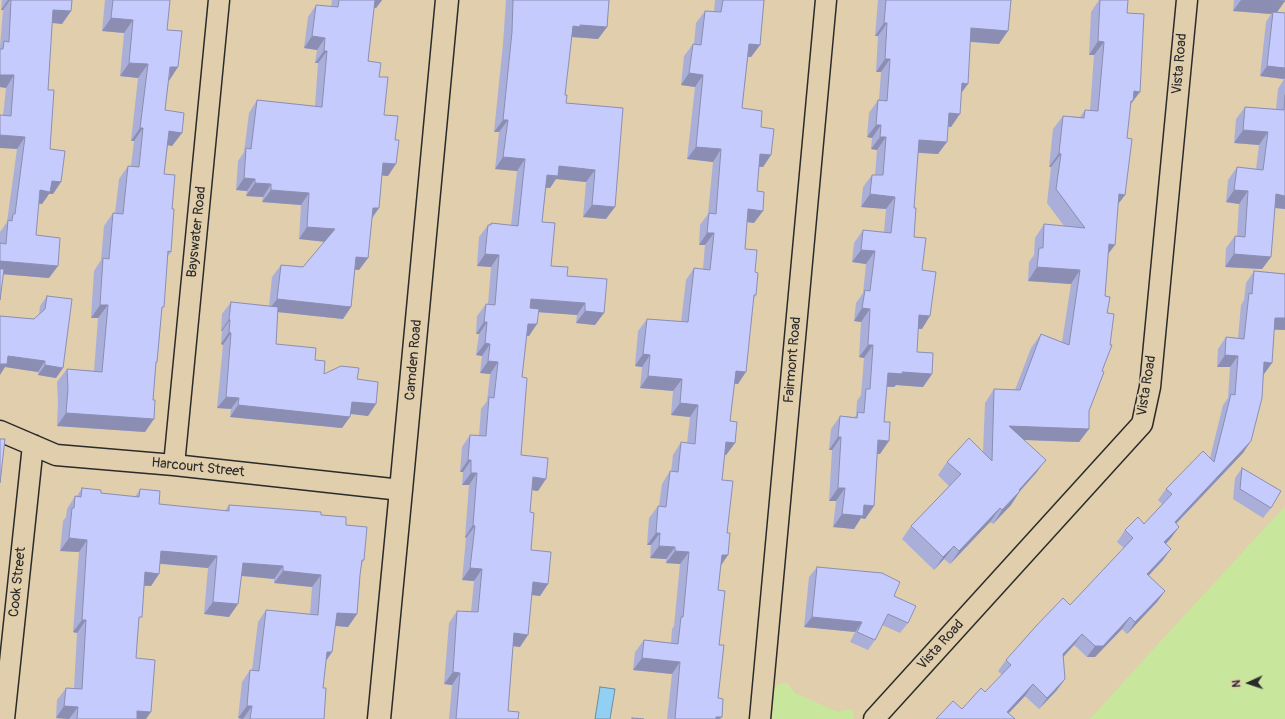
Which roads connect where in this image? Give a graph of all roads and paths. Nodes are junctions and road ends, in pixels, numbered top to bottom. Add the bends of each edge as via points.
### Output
1 (219, 0) edge
2 (447, 0) edge
3 (826, 0) edge
4 (1187, 0) edge
5 (0, 430) edge
6 (33, 445) junction
7 (174, 465) junction
8 (402, 490) junction
9 (5, 653) edge
10 (4, 719) edge
11 (379, 719) edge
12 (760, 719) edge
13 (874, 719) edge

1 - 7 street, Bayswater Road
2 - 8 street, Camden Road
3 - 12 street, Fairmont Road
4 - 13 street, Vista Road via 1150,387 1142,424
5 - 6 street, Harcourt Street
6 - 7 street, Harcourt Street via 56,455
6 - 9 street, Cook Street
7 - 8 street, Harcourt Street
8 - 11 street, Camden Road
9 - 10 street, Cook Street

